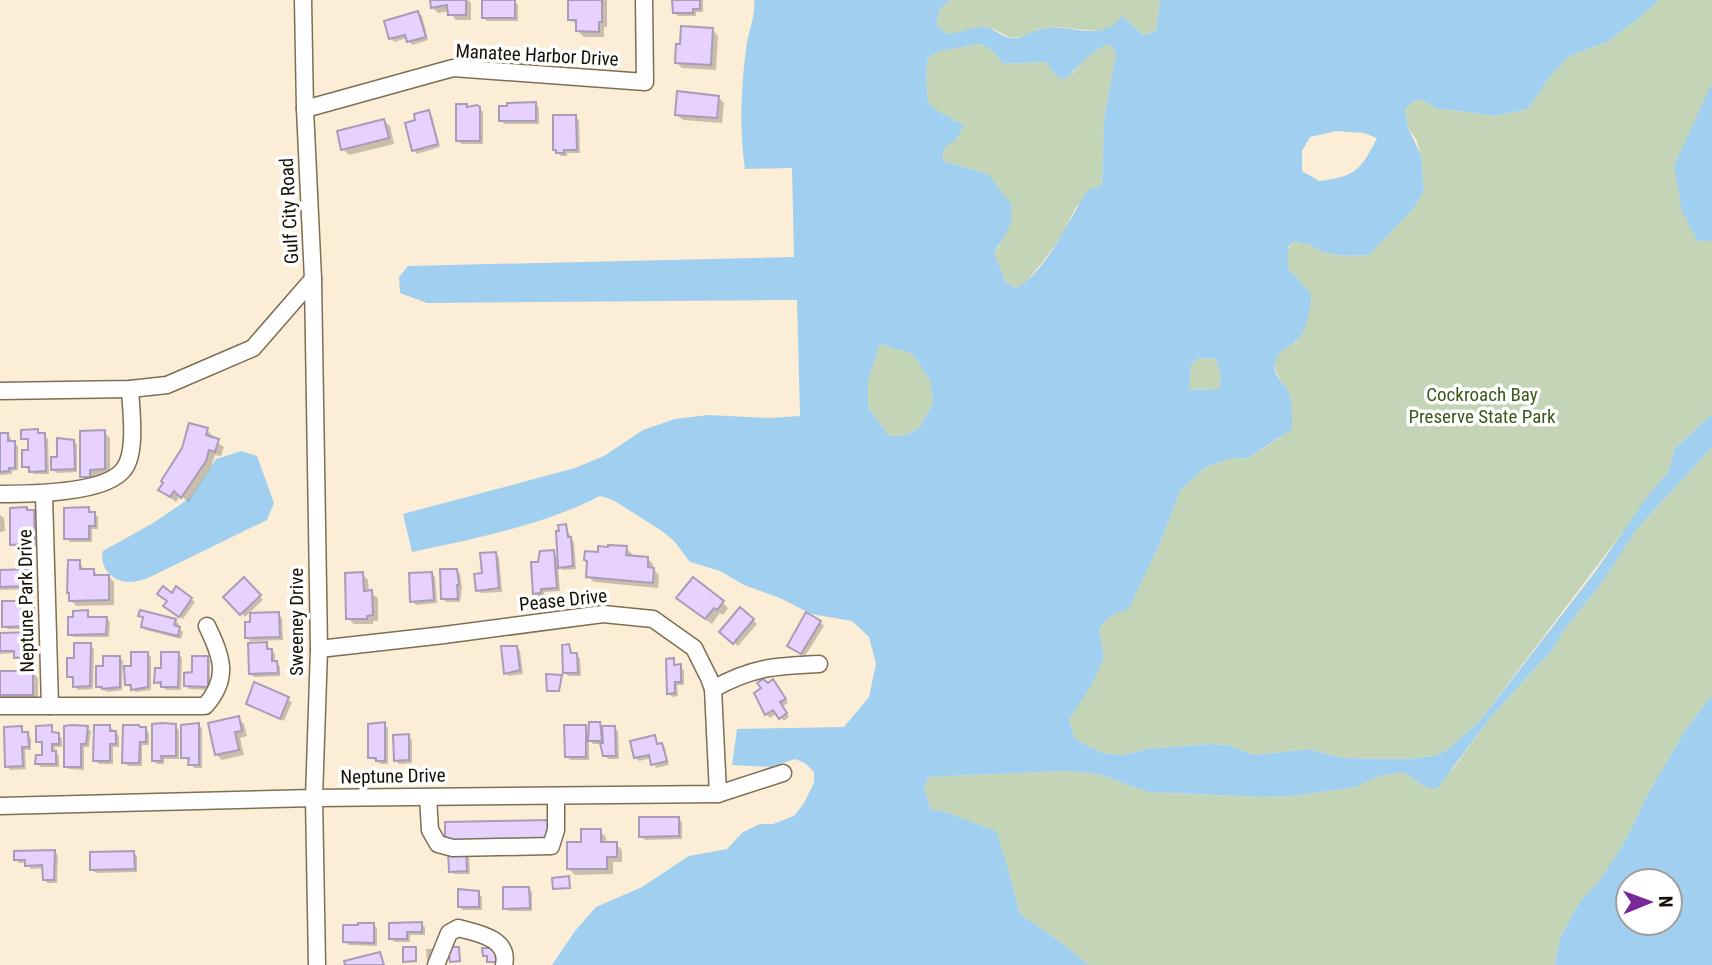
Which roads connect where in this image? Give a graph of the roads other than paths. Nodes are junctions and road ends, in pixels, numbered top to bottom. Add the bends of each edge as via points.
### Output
1 (303, 0) edge
2 (644, 0) edge
3 (305, 109) junction
4 (313, 279) junction
5 (130, 389) junction
6 (0, 390) edge
7 (0, 494) edge
8 (44, 495) junction
9 (207, 625) dead end
10 (319, 649) junction
11 (819, 664) dead end
12 (713, 689) junction
13 (0, 706) edge
14 (50, 706) junction
15 (783, 773) dead end
16 (718, 794) junction
17 (556, 796) junction
18 (428, 797) junction
19 (314, 798) junction
20 (0, 806) edge
21 (317, 965) edge
22 (436, 965) edge
23 (504, 965) edge

1 - 3 street, Gulf City Road
2 - 3 street, Manatee Harbor Drive via 645,82 453,68
3 - 4 street, Gulf City Road
4 - 5 street, Gulf City Road via 253,348 167,385
4 - 10 street, Sweeney Drive
5 - 6 street, Gulf City Road
5 - 8 street via 132,434 124,470 105,483
7 - 8 street
8 - 14 street, Neptune Park Drive
9 - 14 street via 219,652 221,673 218,691 205,706
10 - 12 street, Pease Drive via 603,614 653,619 694,648
10 - 19 street, Sweeney Drive
11 - 12 street via 753,670
12 - 16 street, Pease Drive
13 - 14 street
15 - 16 street, Neptune Drive
16 - 17 street, Neptune Drive
17 - 18 street, Neptune Drive
17 - 18 street via 551,846 453,848 438,844 430,830
18 - 19 street, Neptune Drive
19 - 20 street, Neptune Drive
19 - 21 street, Sweeney Drive
22 - 23 street via 449,933 458,928 498,942 504,950

